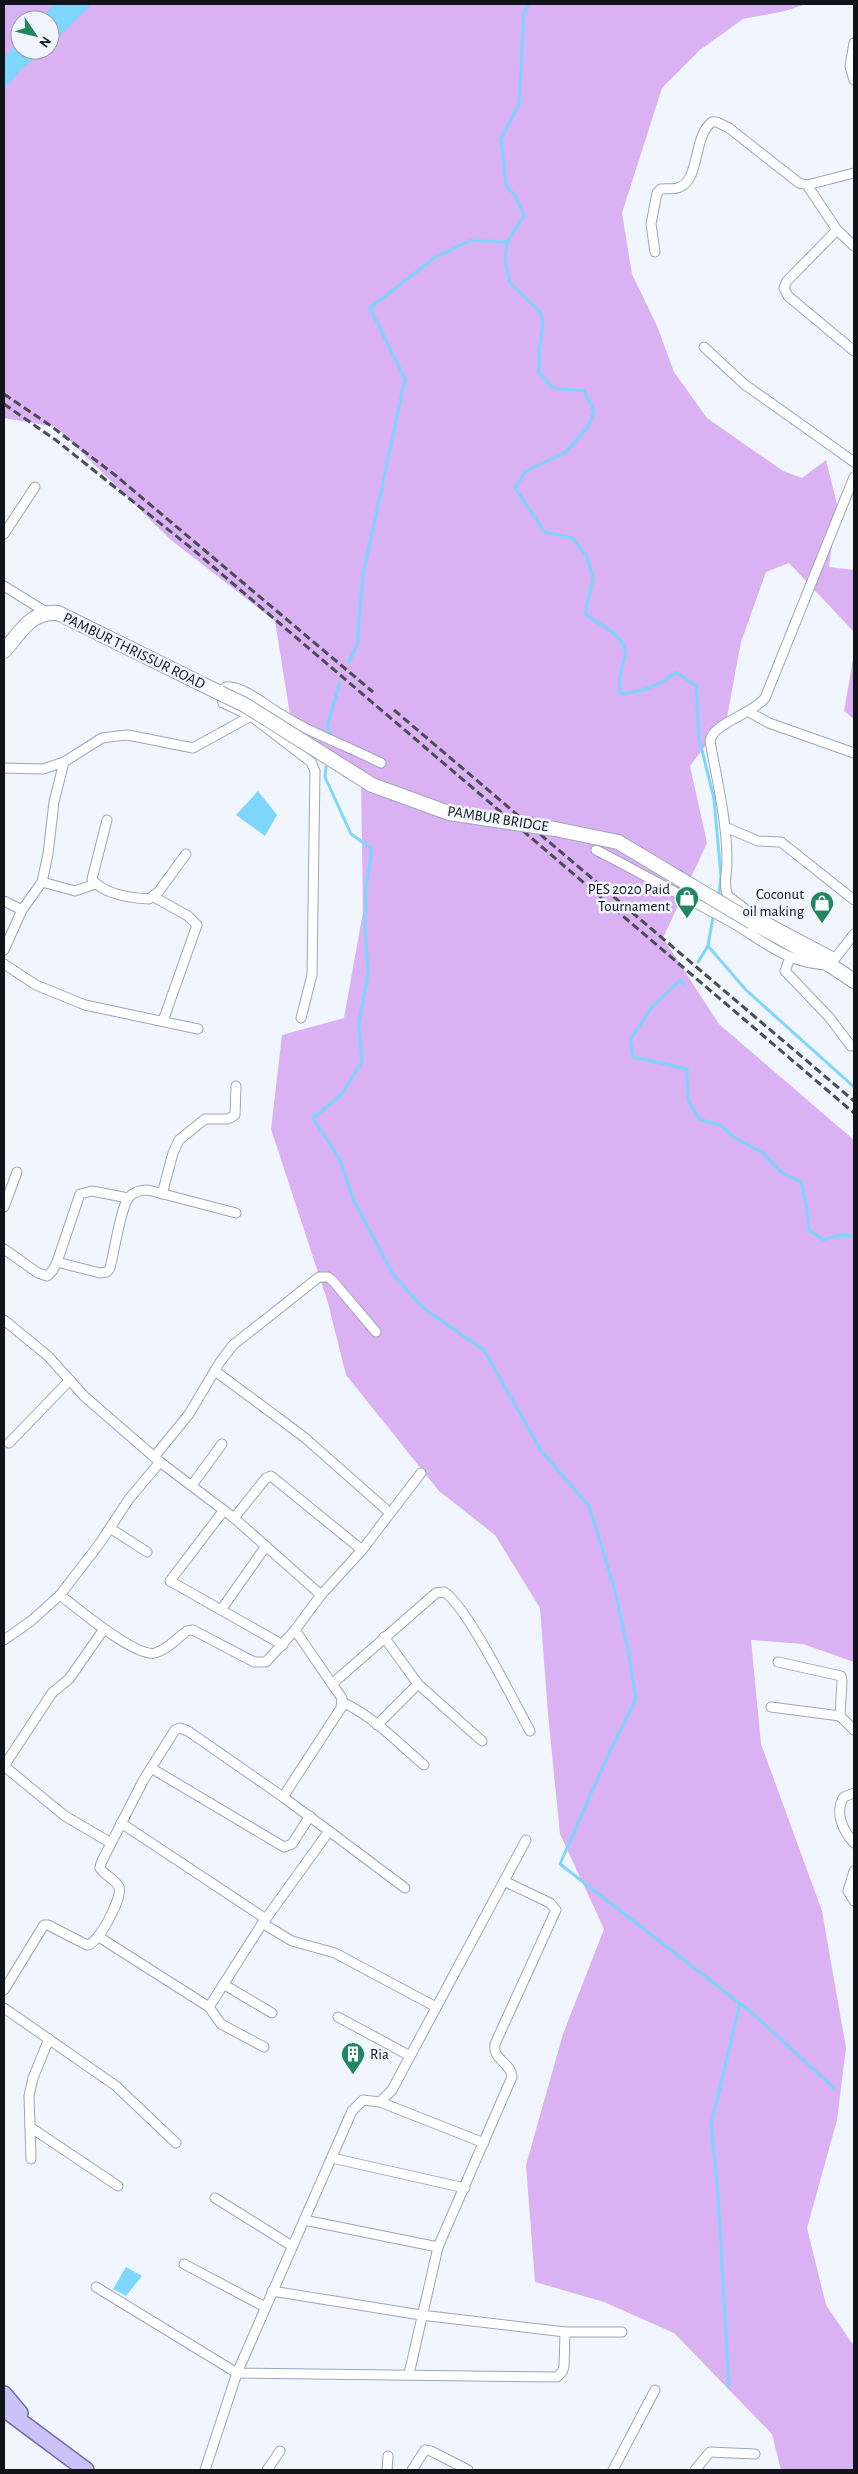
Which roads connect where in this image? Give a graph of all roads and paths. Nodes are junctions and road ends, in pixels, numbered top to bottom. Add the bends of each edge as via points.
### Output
1 (854, 44) edge
2 (854, 80) edge
3 (854, 173) edge
4 (807, 185) junction
5 (837, 230) junction
6 (854, 246) edge
7 (655, 252) dead end
8 (704, 347) dead end
9 (854, 351) edge
10 (854, 462) edge
11 (854, 478) edge
12 (35, 487) dead end
13 (4, 534) edge
14 (4, 586) edge
15 (46, 612) junction
16 (4, 651) edge
17 (220, 693) junction
18 (749, 712) junction
19 (251, 716) junction
20 (854, 753) edge
21 (64, 762) junction
22 (381, 763) dead end
23 (4, 768) edge
24 (107, 820) dead end
25 (725, 826) junction
26 (596, 850) dead end
27 (186, 854) dead end
28 (42, 882) junction
29 (95, 884) junction
30 (154, 897) junction
31 (854, 900) edge
32 (4, 901) edge
33 (22, 910) junction
34 (854, 934) edge
35 (4, 950) edge
36 (790, 958) junction
37 (833, 962) junction
38 (4, 964) edge
39 (854, 981) edge
40 (301, 1018) dead end
41 (162, 1021) junction
42 (198, 1029) dead end
43 (851, 1046) dead end
44 (236, 1086) dead end
45 (17, 1172) dead end
46 (162, 1194) junction
47 (128, 1198) junction
48 (4, 1207) edge
49 (236, 1213) dead end
50 (4, 1249) edge
51 (57, 1262) junction
52 (4, 1320) edge
53 (376, 1332) dead end
54 (215, 1370) junction
55 (70, 1380) junction
56 (9, 1442) dead end
57 (222, 1444) dead end
58 (157, 1459) junction
59 (422, 1473) dead end
60 (192, 1485) junction
61 (224, 1510) junction
62 (390, 1513) junction
63 (234, 1518) junction
64 (110, 1528) junction
65 (266, 1546) junction
66 (362, 1550) junction
67 (147, 1552) dead end
68 (60, 1594) junction
69 (321, 1595) junction
70 (220, 1610) junction
71 (104, 1629) junction
72 (295, 1630) junction
73 (384, 1637) junction
74 (4, 1640) edge
75 (283, 1645) junction
76 (778, 1662) dead end
77 (332, 1684) junction
78 (418, 1684) junction
79 (342, 1702) junction
80 (770, 1707) dead end
81 (840, 1716) junction
82 (377, 1724) junction
83 (854, 1730) edge
84 (530, 1731) dead end
85 (482, 1741) dead end
86 (424, 1765) dead end
87 (4, 1766) edge
88 (151, 1768) junction
89 (854, 1793) edge
90 (284, 1797) junction
91 (310, 1816) junction
92 (122, 1823) junction
93 (329, 1830) junction
94 (526, 1840) dead end
95 (111, 1843) junction
96 (854, 1843) edge
97 (854, 1871) edge
98 (504, 1881) junction
99 (405, 1888) dead end
100 (854, 1901) edge
101 (264, 1921) junction
102 (99, 1936) junction
103 (223, 1984) junction
104 (4, 1990) edge
105 (209, 2007) junction
106 (436, 2007) junction
107 (4, 2008) edge
108 (272, 2013) dead end
109 (338, 2016) dead end
110 (49, 2039) junction
111 (264, 2047) dead end
112 (410, 2056) junction
113 (380, 2102) junction
114 (30, 2127) junction
115 (176, 2143) dead end
116 (484, 2143) junction
117 (31, 2158) dead end
118 (332, 2158) junction
119 (118, 2186) dead end
120 (465, 2188) junction
121 (215, 2198) dead end
122 (304, 2220) junction
123 (292, 2246) junction
124 (438, 2247) junction
125 (184, 2264) dead end
126 (96, 2287) dead end
127 (272, 2291) junction
128 (265, 2308) junction
129 (421, 2315) junction
130 (565, 2332) junction
131 (622, 2332) dead end
132 (237, 2373) junction
133 (409, 2374) junction
134 (655, 2390) dead end
135 (4, 2394) edge
136 (4, 2409) edge
137 (32, 2428) junction
138 (280, 2451) dead end
139 (755, 2454) dead end
140 (388, 2456) dead end
141 (86, 2470) edge
142 (205, 2470) edge
143 (267, 2470) edge
144 (386, 2470) edge
145 (412, 2470) edge
146 (468, 2470) edge
147 (613, 2470) edge
148 (695, 2470) edge

1 - 2 street via 850,66
3 - 4 street
4 - 5 street
4 - 7 street via 792,178 729,128 712,122 702,134 693,167 683,186 661,189 657,193 651,224
5 - 6 street
5 - 9 street via 784,288 788,296
8 - 10 street via 744,384
11 - 18 street via 773,681 765,698
12 - 13 street
14 - 15 street
15 - 16 main road, PAMBUR THRISSUR ROAD via 34,617
15 - 17 main road, PAMBUR THRISSUR ROAD via 58,613
17 - 19 street via 224,703
17 - 22 street via 226,687 234,688 291,721
17 - 37 main road, PAMBUR BRIDGE, bridge via 245,705 372,785 449,813 618,842 752,922
18 - 20 street via 769,724
18 - 25 street via 723,725 710,738
19 - 21 street via 193,748 117,736 102,738
19 - 40 street via 311,762 315,771 312,975
21 - 23 street via 43,769
21 - 28 street via 54,802
24 - 29 street via 92,872
25 - 31 street via 758,841 782,842
25 - 37 street via 728,896
26 - 36 street via 724,918
27 - 30 street
28 - 29 street via 75,891
28 - 33 street
29 - 30 street via 137,899
30 - 41 street via 188,916 197,925
32 - 33 street
33 - 35 street
34 - 37 street
36 - 37 street via 812,965
36 - 43 street via 785,971 829,1017
37 - 39 main road, PAMBUR BRIDGE
38 - 41 street via 36,986 85,1004
41 - 42 street
44 - 46 street via 236,1111 232,1117 205,1119 179,1140
45 - 48 street
46 - 47 street via 140,1190
46 - 49 street
47 - 51 street via 92,1191 80,1194
47 - 51 street via 107,1272
50 - 51 street via 43,1275 50,1274
52 - 55 street via 48,1356
53 - 54 street via 333,1281 319,1276 233,1345
54 - 58 street
54 - 62 street via 304,1438
55 - 56 street
55 - 58 street
57 - 60 street
58 - 60 street
58 - 64 street
59 - 62 street
60 - 61 street
61 - 63 street
61 - 70 street via 170,1580
62 - 66 street
63 - 65 street
63 - 66 street via 271,1476
64 - 67 street
64 - 68 street
65 - 69 street
65 - 70 street
66 - 69 street
68 - 71 street
68 - 74 street
69 - 72 street
70 - 75 street
71 - 75 street via 147,1654 159,1652 193,1630 260,1663 272,1658
71 - 87 street via 69,1679 52,1693
72 - 75 street
72 - 77 street
73 - 77 street
73 - 78 street
73 - 84 street via 436,1593 448,1594 472,1627
76 - 81 street via 841,1676
77 - 79 street
78 - 82 street
78 - 85 street
79 - 82 street
79 - 90 street
80 - 81 street
81 - 83 street
82 - 86 street
87 - 95 street via 65,1816
88 - 90 street via 170,1735 180,1728
88 - 91 street via 284,1847 292,1844
88 - 92 street
89 - 96 street via 844,1796 840,1812 844,1829
90 - 91 street
91 - 93 street
92 - 95 street
92 - 101 street
93 - 99 street
93 - 101 street
94 - 98 street
95 - 102 street via 100,1868 118,1885 118,1897
97 - 100 street via 848,1891
98 - 106 street
98 - 116 street via 550,1903 556,1910 495,2044 496,2056 508,2067 512,2077
101 - 103 street
101 - 106 street via 292,1941 335,1953
102 - 104 street via 95,1943 87,1945 44,1925
102 - 105 street
103 - 105 street
103 - 108 street
105 - 111 street via 221,2024
106 - 112 street
107 - 110 street
109 - 112 street
110 - 114 street via 29,2096
110 - 115 street via 116,2086
112 - 113 street via 392,2090
113 - 116 street
113 - 118 street via 363,2100 358,2103
114 - 117 street
114 - 119 street
116 - 120 street
118 - 120 street
118 - 122 street
120 - 124 street
121 - 123 street
122 - 123 street
122 - 124 street
123 - 127 street
124 - 129 street
125 - 128 street
126 - 132 street
127 - 128 street
127 - 129 street
128 - 132 street
129 - 130 street
129 - 133 street
130 - 131 street
130 - 133 street via 564,2367 556,2377
132 - 133 street
132 - 142 street
134 - 147 street
135 - 137 main road
136 - 137 main road
137 - 141 main road
138 - 143 street
139 - 148 street via 710,2452
140 - 144 street
145 - 146 street via 425,2450

